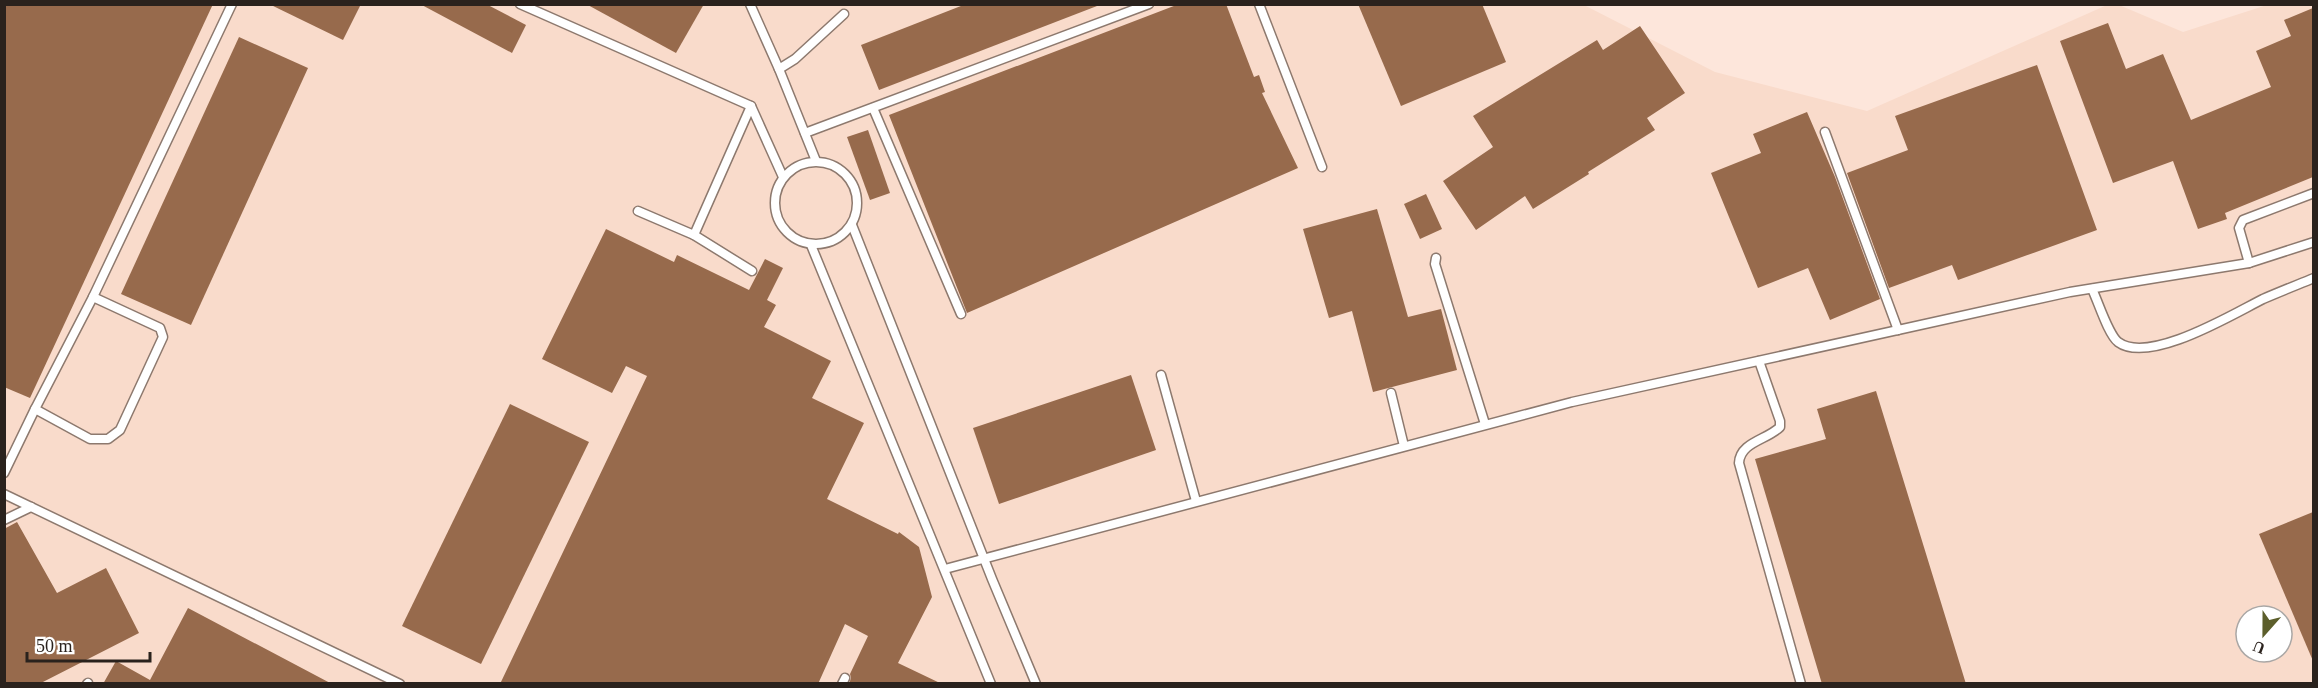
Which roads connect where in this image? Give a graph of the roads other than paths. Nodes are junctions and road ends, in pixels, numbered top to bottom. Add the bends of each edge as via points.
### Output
1 (232, 4) edge
2 (520, 4) edge
3 (750, 4) edge
4 (1149, 4) edge
5 (1259, 4) edge
6 (844, 14) dead end
7 (779, 69) junction
8 (751, 106) junction
9 (873, 108) junction
10 (1825, 132) dead end
11 (805, 133) junction
12 (816, 161) junction
13 (1322, 167) dead end
14 (783, 177) junction
15 (2313, 193) edge
16 (639, 211) dead end
17 (852, 225) junction
18 (694, 235) junction
19 (2313, 242) edge
20 (811, 245) junction
21 (1436, 258) dead end
22 (2249, 263) junction
23 (752, 271) dead end
24 (2313, 278) edge
25 (2092, 289) junction
26 (93, 297) junction
27 (961, 314) dead end
28 (1898, 330) junction
29 (1759, 361) junction
30 (1161, 375) dead end
31 (1391, 393) dead end
32 (34, 409) junction
33 (1485, 424) junction
34 (1404, 446) junction
35 (4, 473) edge
36 (4, 494) edge
37 (1196, 501) junction
38 (31, 507) junction
39 (4, 520) edge
40 (984, 558) junction
41 (945, 569) junction
42 (400, 684) edge
43 (991, 684) edge
44 (1036, 684) edge
45 (1801, 684) edge

1 - 26 lane
2 - 8 lane
3 - 7 lane
4 - 9 lane
5 - 13 lane
6 - 7 lane
7 - 11 lane
8 - 14 lane
8 - 18 lane
9 - 11 lane
9 - 27 lane
10 - 28 lane
11 - 12 lane
12 - 14 lane via 792,168
12 - 17 lane via 837,167 853,183 858,204
14 - 20 lane via 775,193 774,210 781,227 794,239
15 - 22 lane via 2243,220 2239,228
16 - 18 lane
17 - 20 lane via 827,244
17 - 40 lane
18 - 23 lane
19 - 22 lane
20 - 41 lane
21 - 33 lane
22 - 25 lane
24 - 25 lane via 2205,329 2145,348 2118,342
25 - 28 lane
26 - 32 lane
26 - 32 lane via 160,328 163,337 120,430 108,439 90,439
28 - 29 lane
29 - 33 lane
29 - 45 lane via 1780,426 1745,448 1739,463
30 - 37 lane
31 - 34 lane
32 - 35 lane
33 - 34 lane
34 - 37 lane
36 - 38 lane
37 - 40 lane
38 - 39 lane
38 - 42 lane
40 - 41 lane
40 - 44 lane
41 - 43 lane

